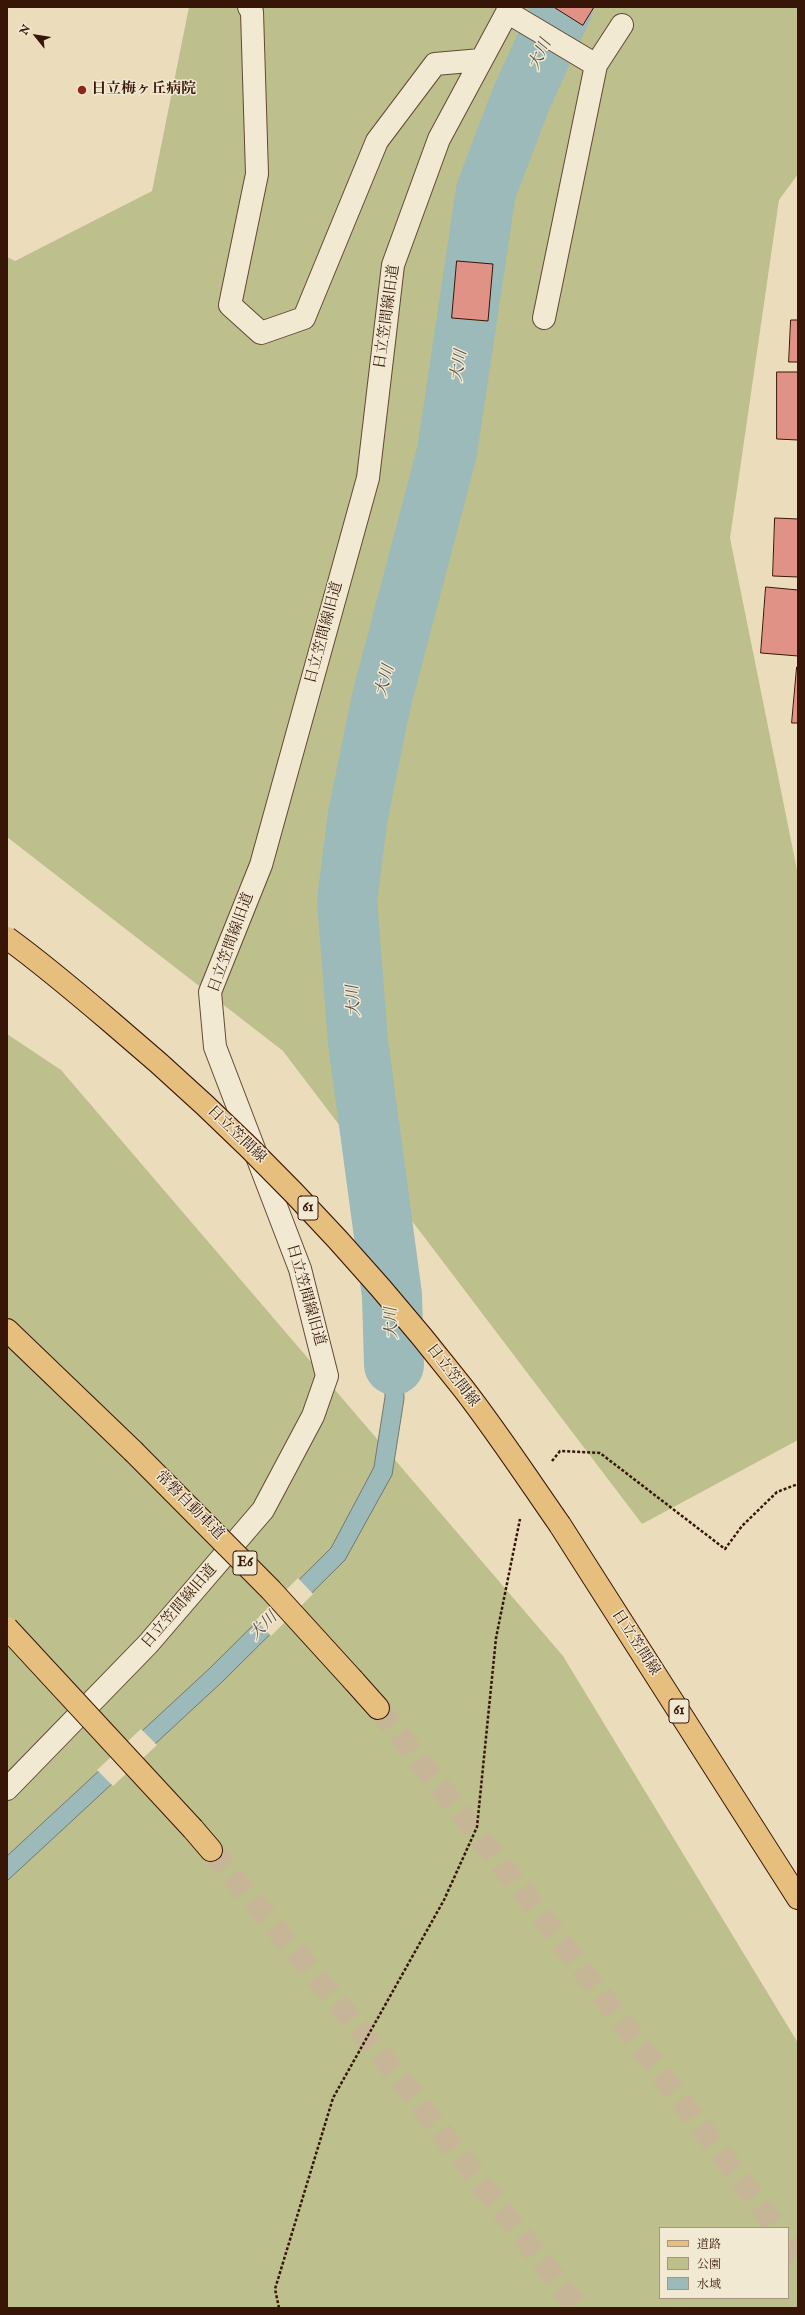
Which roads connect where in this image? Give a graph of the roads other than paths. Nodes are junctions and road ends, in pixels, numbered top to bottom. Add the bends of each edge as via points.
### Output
1 (249, 7) edge
2 (508, 9) edge
3 (622, 25) dead end
4 (481, 60) junction
5 (596, 65) junction
6 (544, 318) dead end
7 (7, 938) edge
8 (7, 1330) edge
9 (7, 1628) edge
10 (378, 1708) tunnel mouth
11 (7, 1789) edge
12 (211, 1850) tunnel mouth
13 (798, 1898) edge

1 - 4 street via 252,12 257,174 230,305 260,333 304,318 377,141 435,64
2 - 4 street, 日立笠間線旧道
2 - 5 street
3 - 5 street
4 - 11 street, 日立笠間線旧道 via 439,139 393,266 368,478 261,866 210,992 215,1046 300,1269 327,1376 313,1416 263,1510 148,1644
5 - 6 street
7 - 13 main road, 日立笠間線 / 61, bridge via 37,960 158,1062 287,1186 368,1273 427,1344 464,1390 560,1525
8 - 10 main road, 常磐自動車道 / E6, bridge via 133,1451 271,1590
9 - 12 main road, bridge

